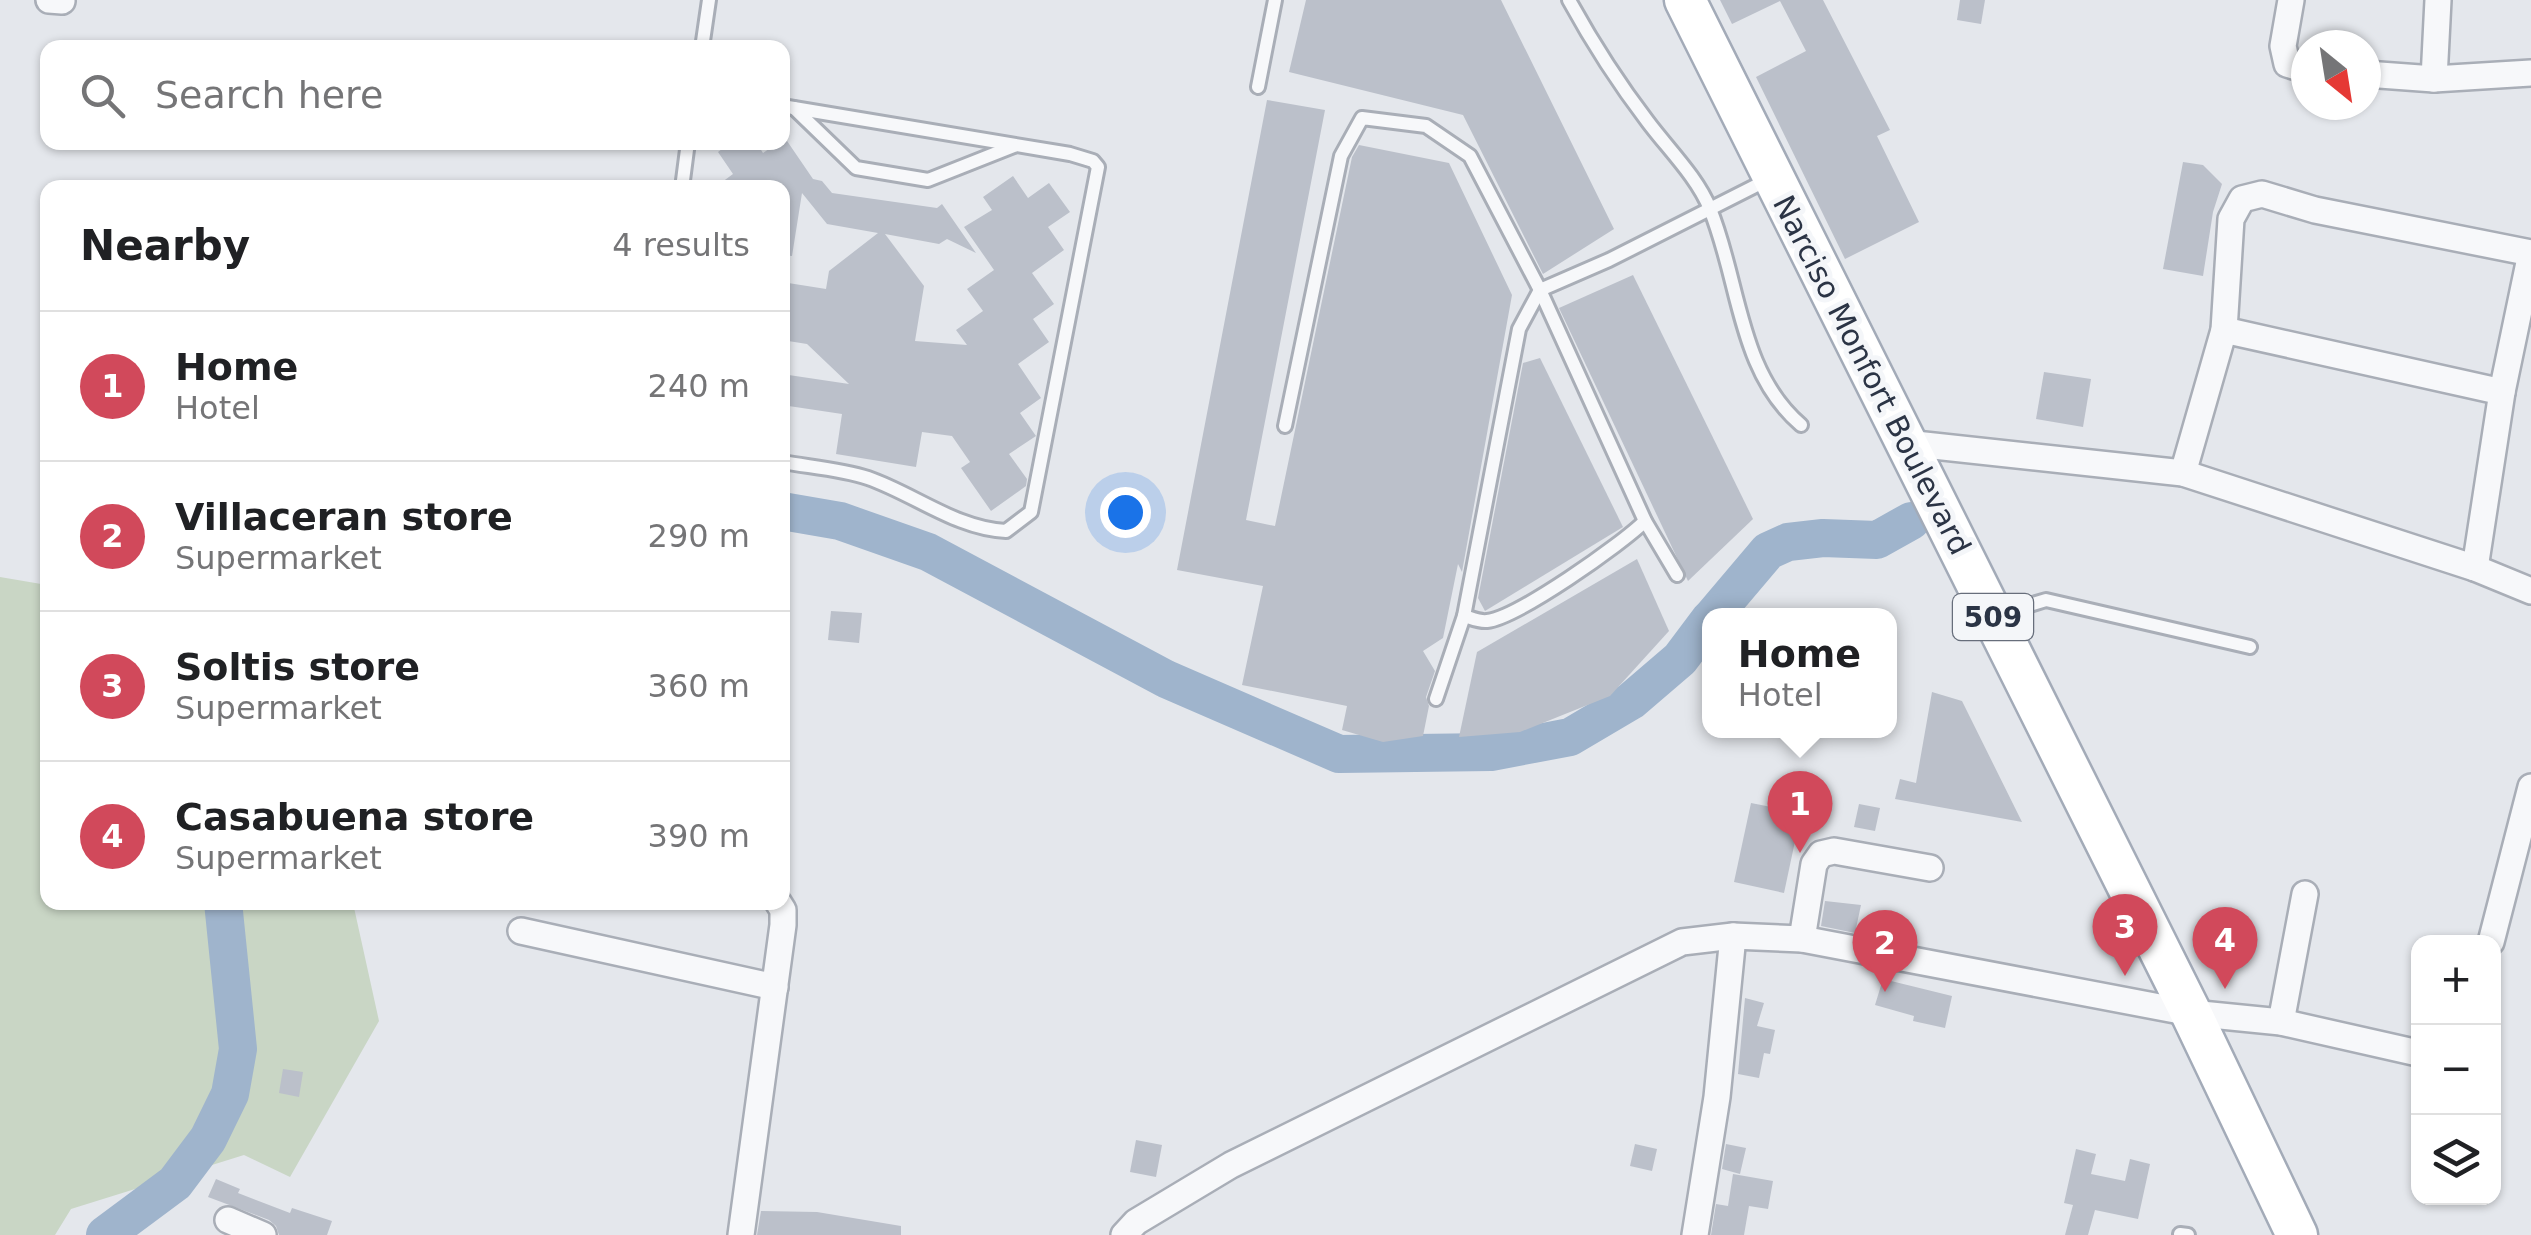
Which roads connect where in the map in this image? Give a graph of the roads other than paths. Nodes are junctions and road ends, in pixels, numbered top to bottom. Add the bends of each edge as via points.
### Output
1 (49, 0) edge
2 (709, 0) edge
3 (1275, 0) edge
4 (1569, 0) edge
5 (1685, 0) edge
6 (2291, 0) edge
7 (2438, 0) edge
8 (62, 1) edge
9 (703, 40) edge
10 (2291, 66) edge
11 (2531, 73) edge
12 (2381, 75) edge
13 (2434, 78) junction
14 (1258, 87) dead end
15 (790, 107) edge
16 (790, 109) edge
17 (1016, 145) junction
18 (687, 150) edge
19 (1774, 177) junction
20 (683, 180) edge
21 (1710, 209) junction
22 (2531, 252) edge
23 (1540, 290) junction
24 (2224, 330) junction
25 (2502, 392) junction
26 (1801, 425) dead end
27 (1285, 426) dead end
28 (1906, 444) junction
29 (790, 463) edge
30 (2183, 474) junction
31 (1645, 521) junction
32 (2475, 568) junction
33 (1677, 575) dead end
34 (2531, 591) edge
35 (1464, 616) junction
36 (1996, 624) junction
37 (2250, 647) dead end
38 (1436, 699) dead end
39 (2531, 788) edge
40 (1930, 868) dead end
41 (2305, 894) dead end
42 (782, 910) edge
43 (521, 931) dead end
44 (2494, 935) edge
45 (1733, 936) junction
46 (1802, 938) junction
47 (775, 987) junction
48 (2191, 1013) junction
49 (2280, 1022) junction
50 (2411, 1051) edge
51 (228, 1220) dead end
52 (263, 1235) edge
53 (741, 1235) edge
54 (1124, 1235) edge
55 (1694, 1235) edge
56 (2297, 1235) edge

1 - 8 street
2 - 9 lane
3 - 14 lane
4 - 21 lane
5 - 19 main road, Narciso Monfort Boulevard / 509
6 - 10 street via 2283,46
7 - 13 street
11 - 13 street
12 - 13 street
15 - 17 lane
16 - 17 lane via 856,168 928,180
17 - 29 lane via 1094,160 1098,167 1031,512 1006,531 968,526 865,477
18 - 20 lane
19 - 21 lane
19 - 28 main road, Narciso Monfort Boulevard / 509
21 - 23 lane
21 - 26 lane via 1754,358 1771,393
22 - 24 street via 2262,194 2242,198 2231,219
22 - 25 street
23 - 27 lane via 1470,156 1426,126 1362,118 1341,156
23 - 31 lane
23 - 35 lane via 1519,329
24 - 25 street
24 - 30 street
25 - 32 street
28 - 30 street
28 - 36 main road, Narciso Monfort Boulevard / 509
30 - 32 street
31 - 33 lane
31 - 35 lane via 1511,613 1484,622
32 - 34 street
35 - 38 lane
36 - 37 lane via 2046,600
36 - 48 main road, Narciso Monfort Boulevard / 509
39 - 44 street
40 - 46 street via 1821,854
41 - 49 street
42 - 47 street
43 - 47 street
45 - 46 street
45 - 54 street via 1682,942 1574,994 1231,1164
45 - 55 street
46 - 48 street
47 - 53 street
48 - 49 street
48 - 56 main road, Narciso Monfort Boulevard / 509
49 - 50 street
51 - 52 street

